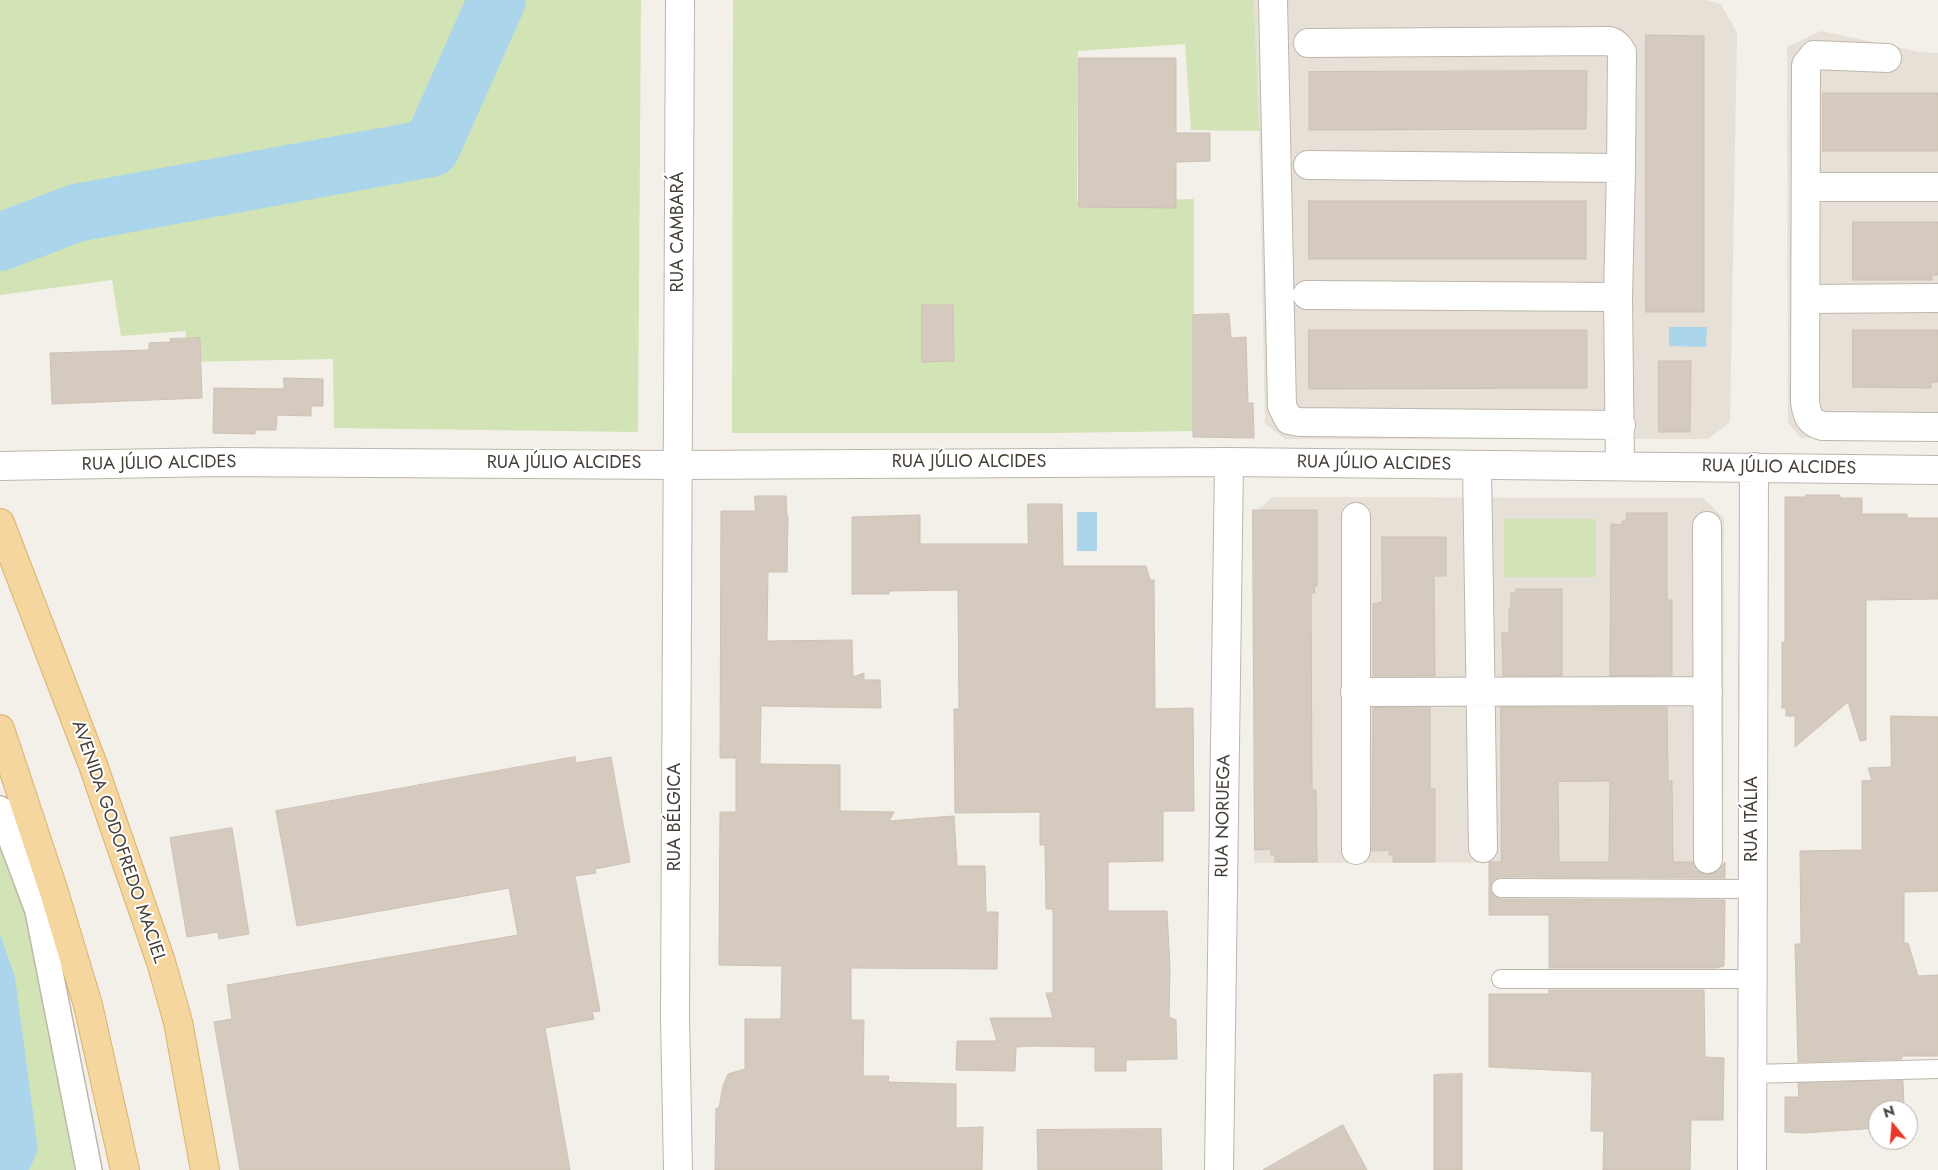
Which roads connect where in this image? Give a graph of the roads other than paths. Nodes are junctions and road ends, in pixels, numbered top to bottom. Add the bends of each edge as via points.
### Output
1 (680, 0) edge
2 (1273, 0) edge
3 (1308, 43) dead end
4 (1888, 58) dead end
5 (1308, 165) dead end
6 (1621, 168) junction
7 (1807, 187) junction
8 (1938, 187) edge
9 (1307, 295) dead end
10 (1618, 297) junction
11 (1938, 298) edge
12 (1806, 299) junction
13 (1621, 426) junction
14 (1938, 427) edge
15 (1229, 462) junction
16 (678, 465) junction
17 (0, 466) edge
18 (1477, 466) junction
19 (1620, 466) junction
20 (1754, 468) junction
21 (1938, 470) edge
22 (1356, 517) dead end
23 (0, 523) edge
24 (1707, 526) dead end
25 (1481, 691) junction
26 (1708, 691) junction
27 (1355, 692) junction
28 (0, 729) edge
29 (0, 809) edge
30 (1483, 848) dead end
31 (1356, 850) dead end
32 (1708, 859) dead end
33 (1501, 888) dead end
34 (1753, 889) junction
35 (1501, 979) dead end
36 (1752, 979) junction
37 (1938, 1069) edge
38 (1752, 1074) junction
39 (89, 1170) edge
40 (125, 1170) edge
41 (205, 1170) edge
42 (678, 1170) edge
43 (1219, 1170) edge
44 (1752, 1170) edge

1 - 16 street, RUA CAMBARÁ
2 - 13 street via 1282,397 1283,411 1289,420
3 - 6 street via 1614,42 1622,52
4 - 7 street via 1814,55 1806,65
5 - 6 street
6 - 10 street
7 - 8 street
7 - 12 street
9 - 10 street
10 - 13 street
11 - 12 street
12 - 14 street via 1805,402 1807,415 1814,424
13 - 19 street
15 - 16 street, RUA JÚLIO ALCIDES
15 - 18 street, RUA JÚLIO ALCIDES
15 - 43 street, RUA NORUEGA
16 - 17 street, RUA JÚLIO ALCIDES via 219,462
16 - 42 street, RUA BÉLGICA
18 - 19 street, RUA JÚLIO ALCIDES
18 - 25 street
19 - 20 street, RUA JÚLIO ALCIDES
20 - 21 street, RUA JÚLIO ALCIDES
20 - 34 street, RUA ITÁLIA
22 - 27 street
23 - 41 main road, AVENIDA GODOFREDO MACIEL via 93,765 161,962 178,1022
24 - 26 street
25 - 26 street
25 - 27 street
25 - 30 street
26 - 32 street
27 - 31 street
28 - 40 main road via 88,1006
29 - 39 street via 38,911
33 - 34 lane
34 - 36 street, RUA ITÁLIA
35 - 36 lane
36 - 38 street, RUA ITÁLIA
37 - 38 lane
38 - 44 street, RUA ITÁLIA

